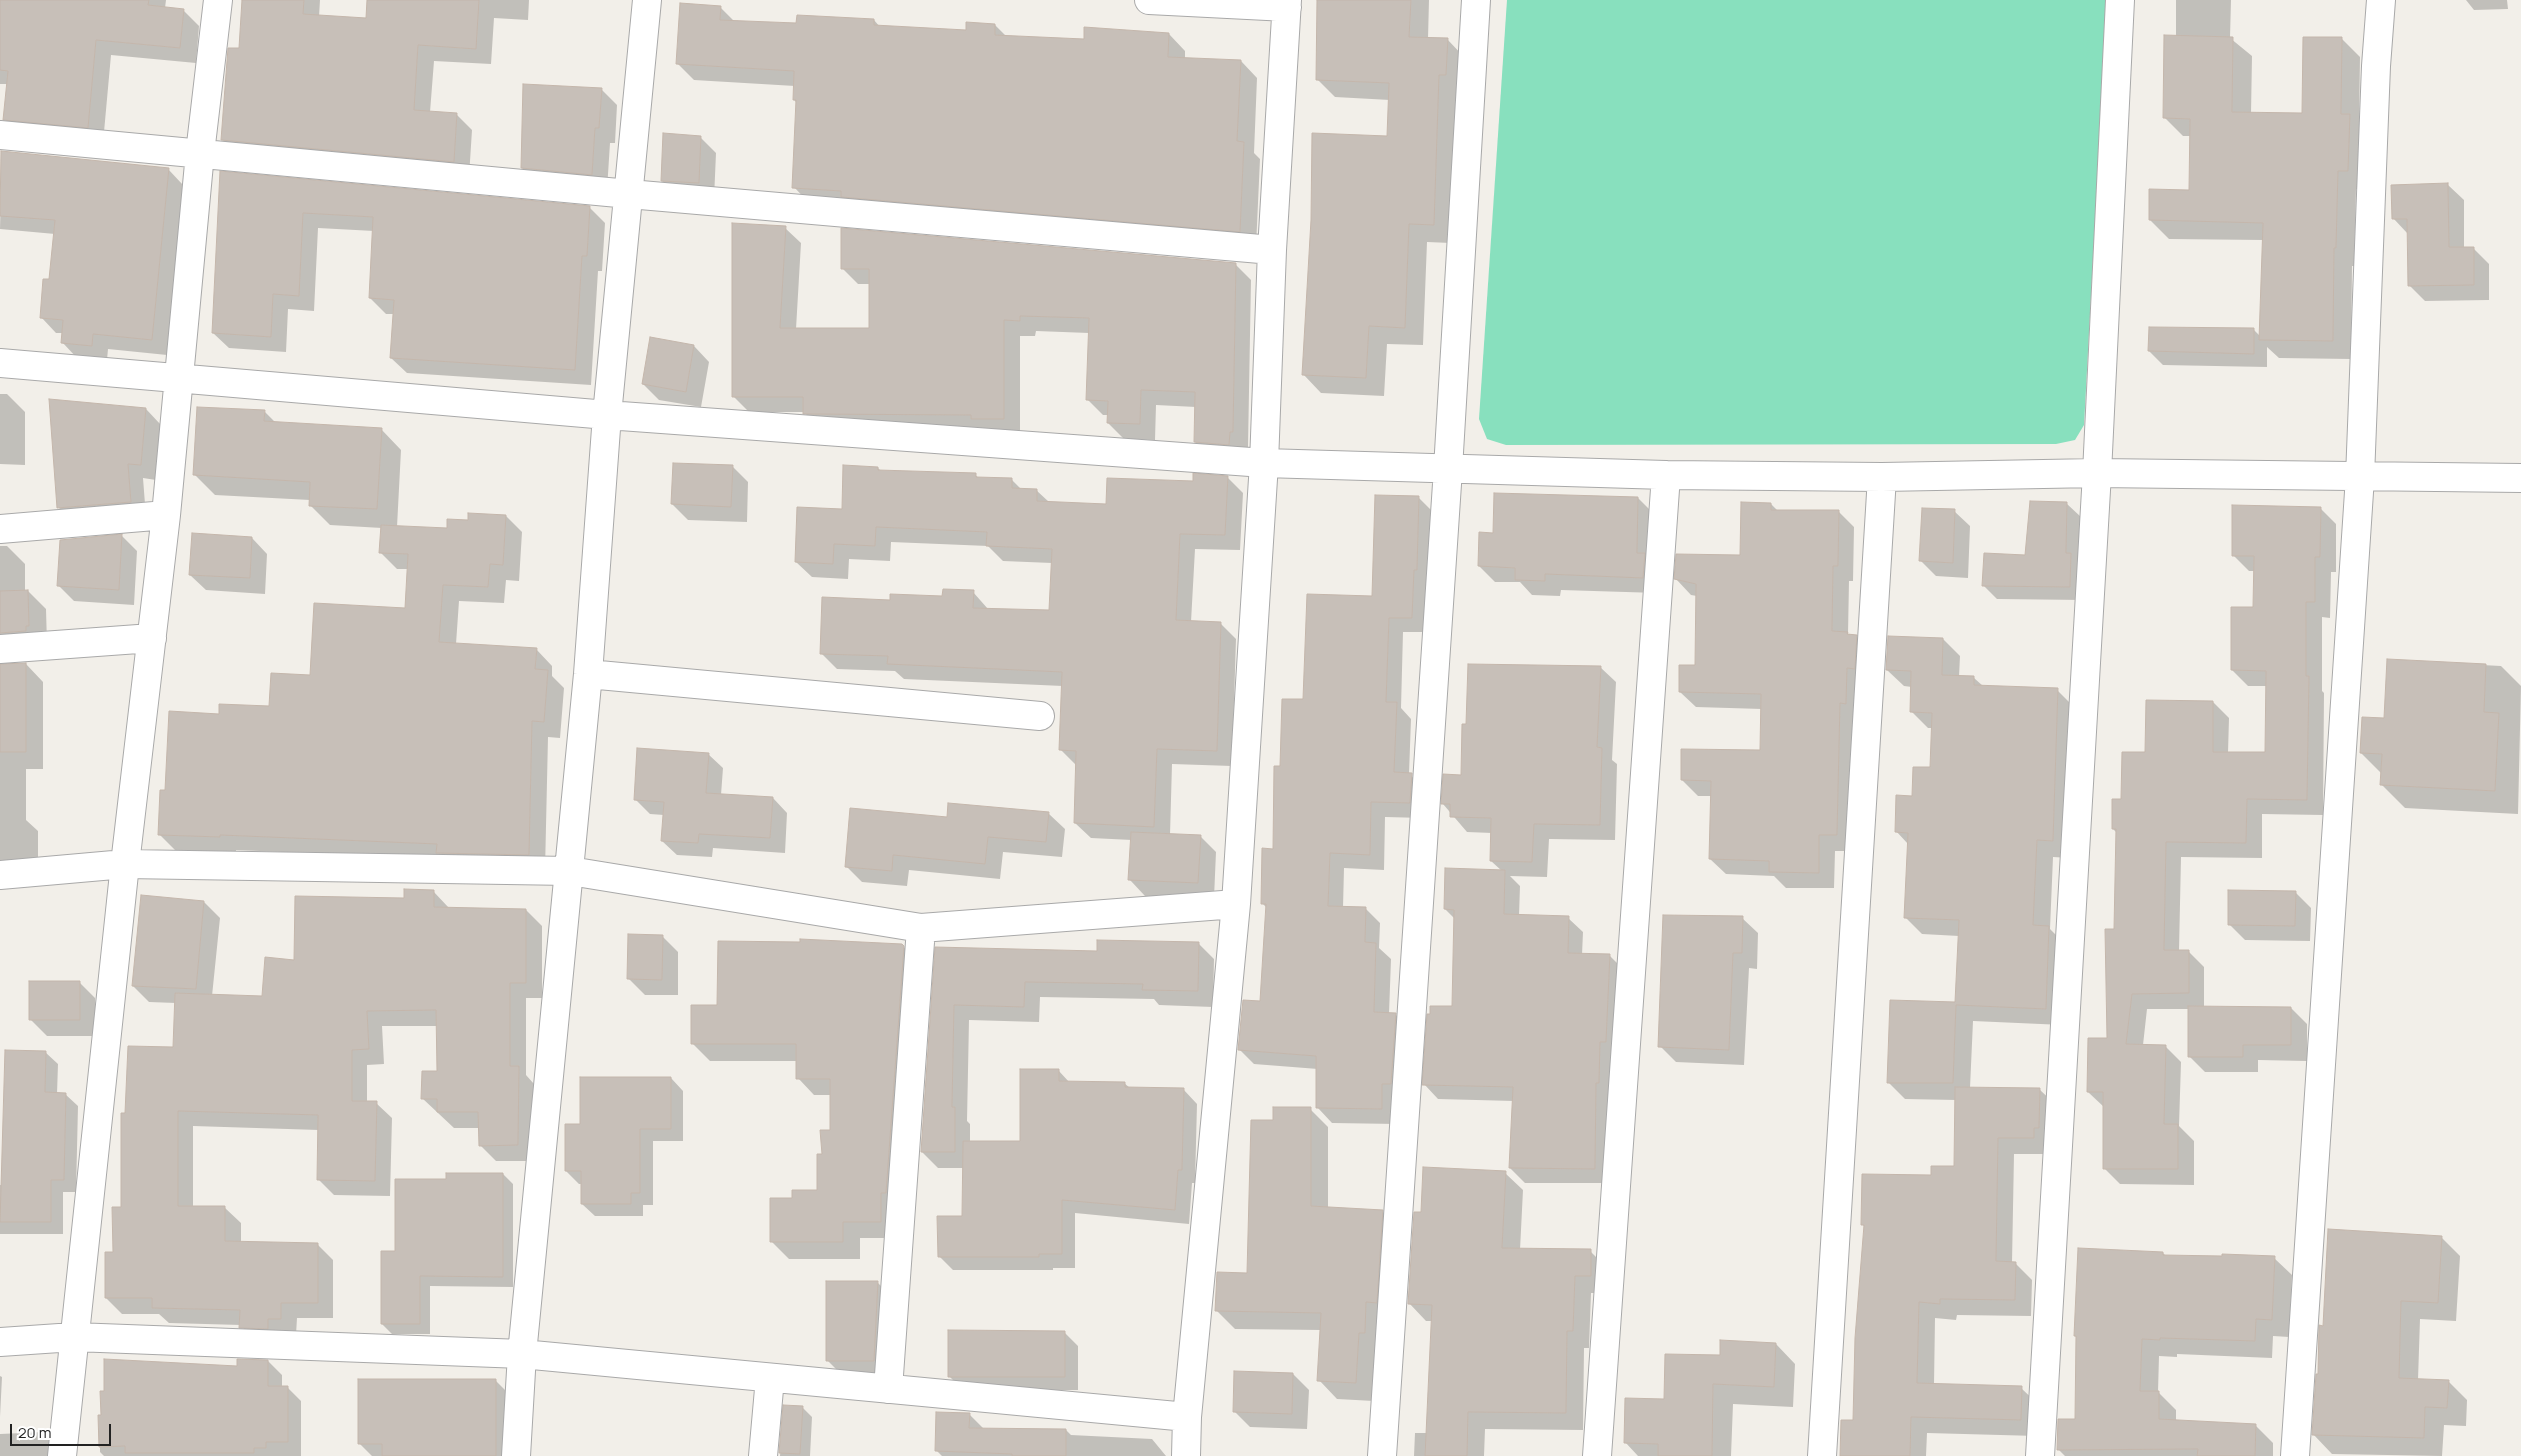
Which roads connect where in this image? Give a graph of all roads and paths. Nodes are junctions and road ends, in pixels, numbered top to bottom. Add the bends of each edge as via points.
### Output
1 (218, 0) edge
2 (647, 0) edge
3 (1149, 0) edge
4 (1476, 0) edge
5 (2120, 0) edge
6 (2381, 0) edge
7 (1287, 4) edge
8 (0, 135) edge
9 (200, 153) junction
10 (629, 194) junction
11 (1272, 250) junction
12 (0, 363) edge
13 (179, 377) junction
14 (607, 415) junction
15 (1264, 463) junction
16 (1448, 469) junction
17 (2097, 473) junction
18 (1666, 474) junction
19 (1882, 477) junction
20 (2360, 477) junction
21 (2521, 478) edge
22 (166, 515) junction
23 (0, 529) edge
24 (152, 638) junction
25 (0, 649) edge
26 (588, 674) junction
27 (1040, 716) dead end
28 (125, 864) junction
29 (570, 871) junction
30 (0, 875) edge
31 (1236, 904) junction
32 (921, 928) junction
33 (74, 1337) junction
34 (0, 1342) edge
35 (522, 1354) junction
36 (770, 1378) junction
37 (888, 1389) junction
38 (1187, 1417) junction
39 (62, 1456) edge
40 (516, 1456) edge
41 (763, 1456) edge
42 (1186, 1456) edge
43 (1382, 1456) edge
44 (1597, 1456) edge
45 (1822, 1456) edge
46 (2040, 1456) edge
47 (2295, 1456) edge

1 - 9 street
2 - 10 street
3 - 7 street
4 - 16 street
5 - 17 street
6 - 20 street
7 - 11 street
8 - 9 street
9 - 10 street
9 - 13 street
10 - 11 street
10 - 14 street
11 - 15 street
12 - 13 street
13 - 14 street
13 - 22 street
14 - 15 street
14 - 26 street
15 - 16 street
15 - 31 street
16 - 18 street
16 - 43 street
17 - 19 street
17 - 20 street
17 - 46 street
18 - 19 street
18 - 44 street
19 - 45 street
20 - 21 street
20 - 47 street
22 - 23 street
22 - 24 street
24 - 25 street
24 - 28 street
26 - 27 street
26 - 29 street
28 - 29 street
28 - 30 street
28 - 33 street
29 - 32 street
29 - 35 street
31 - 32 street
31 - 38 street
32 - 37 street
33 - 34 street
33 - 35 street
33 - 39 street
35 - 36 street
35 - 40 street
36 - 37 street
36 - 41 street
37 - 38 street
38 - 42 street

